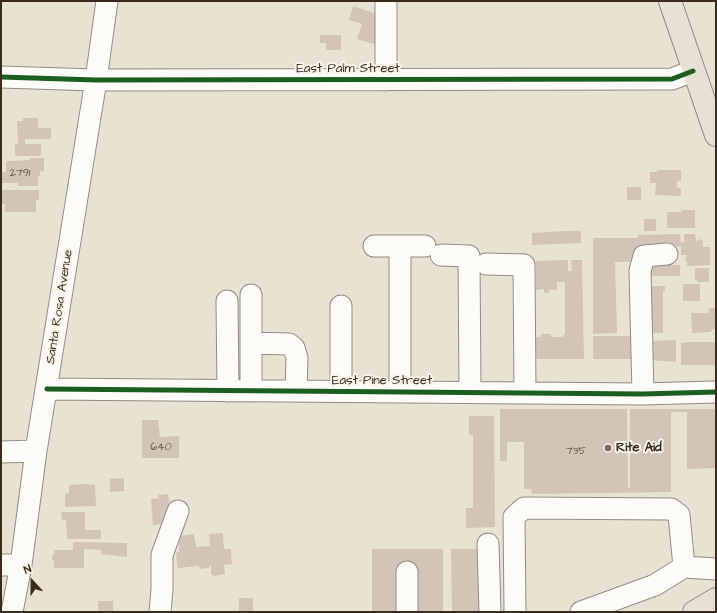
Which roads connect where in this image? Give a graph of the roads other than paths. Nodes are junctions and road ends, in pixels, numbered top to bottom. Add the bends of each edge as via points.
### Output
1 (107, 1) edge
2 (386, 1) edge
3 (670, 1) edge
4 (693, 71) junction
5 (1, 78) edge
6 (96, 80) junction
7 (386, 80) junction
8 (716, 135) edge
9 (374, 246) dead end
10 (400, 246) junction
11 (667, 254) dead end
12 (486, 264) dead end
13 (252, 295) dead end
14 (227, 301) dead end
15 (341, 306) dead end
16 (251, 343) junction
17 (47, 389) junction
18 (228, 390) junction
19 (251, 391) junction
20 (296, 391) junction
21 (341, 391) junction
22 (400, 392) junction
23 (470, 392) junction
24 (716, 392) edge
25 (525, 393) junction
26 (643, 394) junction
27 (1, 452) edge
28 (36, 452) junction
29 (178, 511) dead end
30 (488, 544) dead end
31 (11, 565) edge
32 (684, 567) junction
33 (716, 569) edge
34 (407, 572) dead end
35 (716, 599) edge
36 (601, 609) edge
37 (12, 612) edge
38 (160, 612) edge
39 (407, 612) edge
40 (490, 612) edge
41 (515, 612) edge
42 (581, 612) edge
43 (694, 612) edge

1 - 6 street, Santa Rosa Avenue
2 - 7 street
3 - 4 main road
4 - 7 street, East Palm Street via 672,79
4 - 8 main road
5 - 6 street, East Palm Street
6 - 7 street, East Palm Street
6 - 17 street, Santa Rosa Avenue
9 - 10 street
10 - 22 street
10 - 23 street via 469,256
11 - 26 street via 644,256 640,270
12 - 25 street via 524,265
13 - 16 street
14 - 18 street
15 - 21 street
16 - 19 street
16 - 20 street via 289,344 294,348 297,358
17 - 18 street, East Pine Street
17 - 28 street, Santa Rosa Avenue
18 - 19 street, East Pine Street
19 - 20 street, East Pine Street
20 - 21 street, East Pine Street
21 - 22 street, East Pine Street
22 - 23 street, East Pine Street
23 - 25 street, East Pine Street
24 - 26 street, East Pine Street
25 - 26 street, East Pine Street
27 - 28 street
28 - 31 street, Santa Rosa Avenue
29 - 38 street via 162,555
30 - 40 street
31 - 37 street, Santa Rosa Avenue
32 - 33 street
32 - 36 street via 655,585
32 - 41 street via 678,515 671,509 524,508 514,517
34 - 39 street
35 - 43 main road
36 - 42 street

